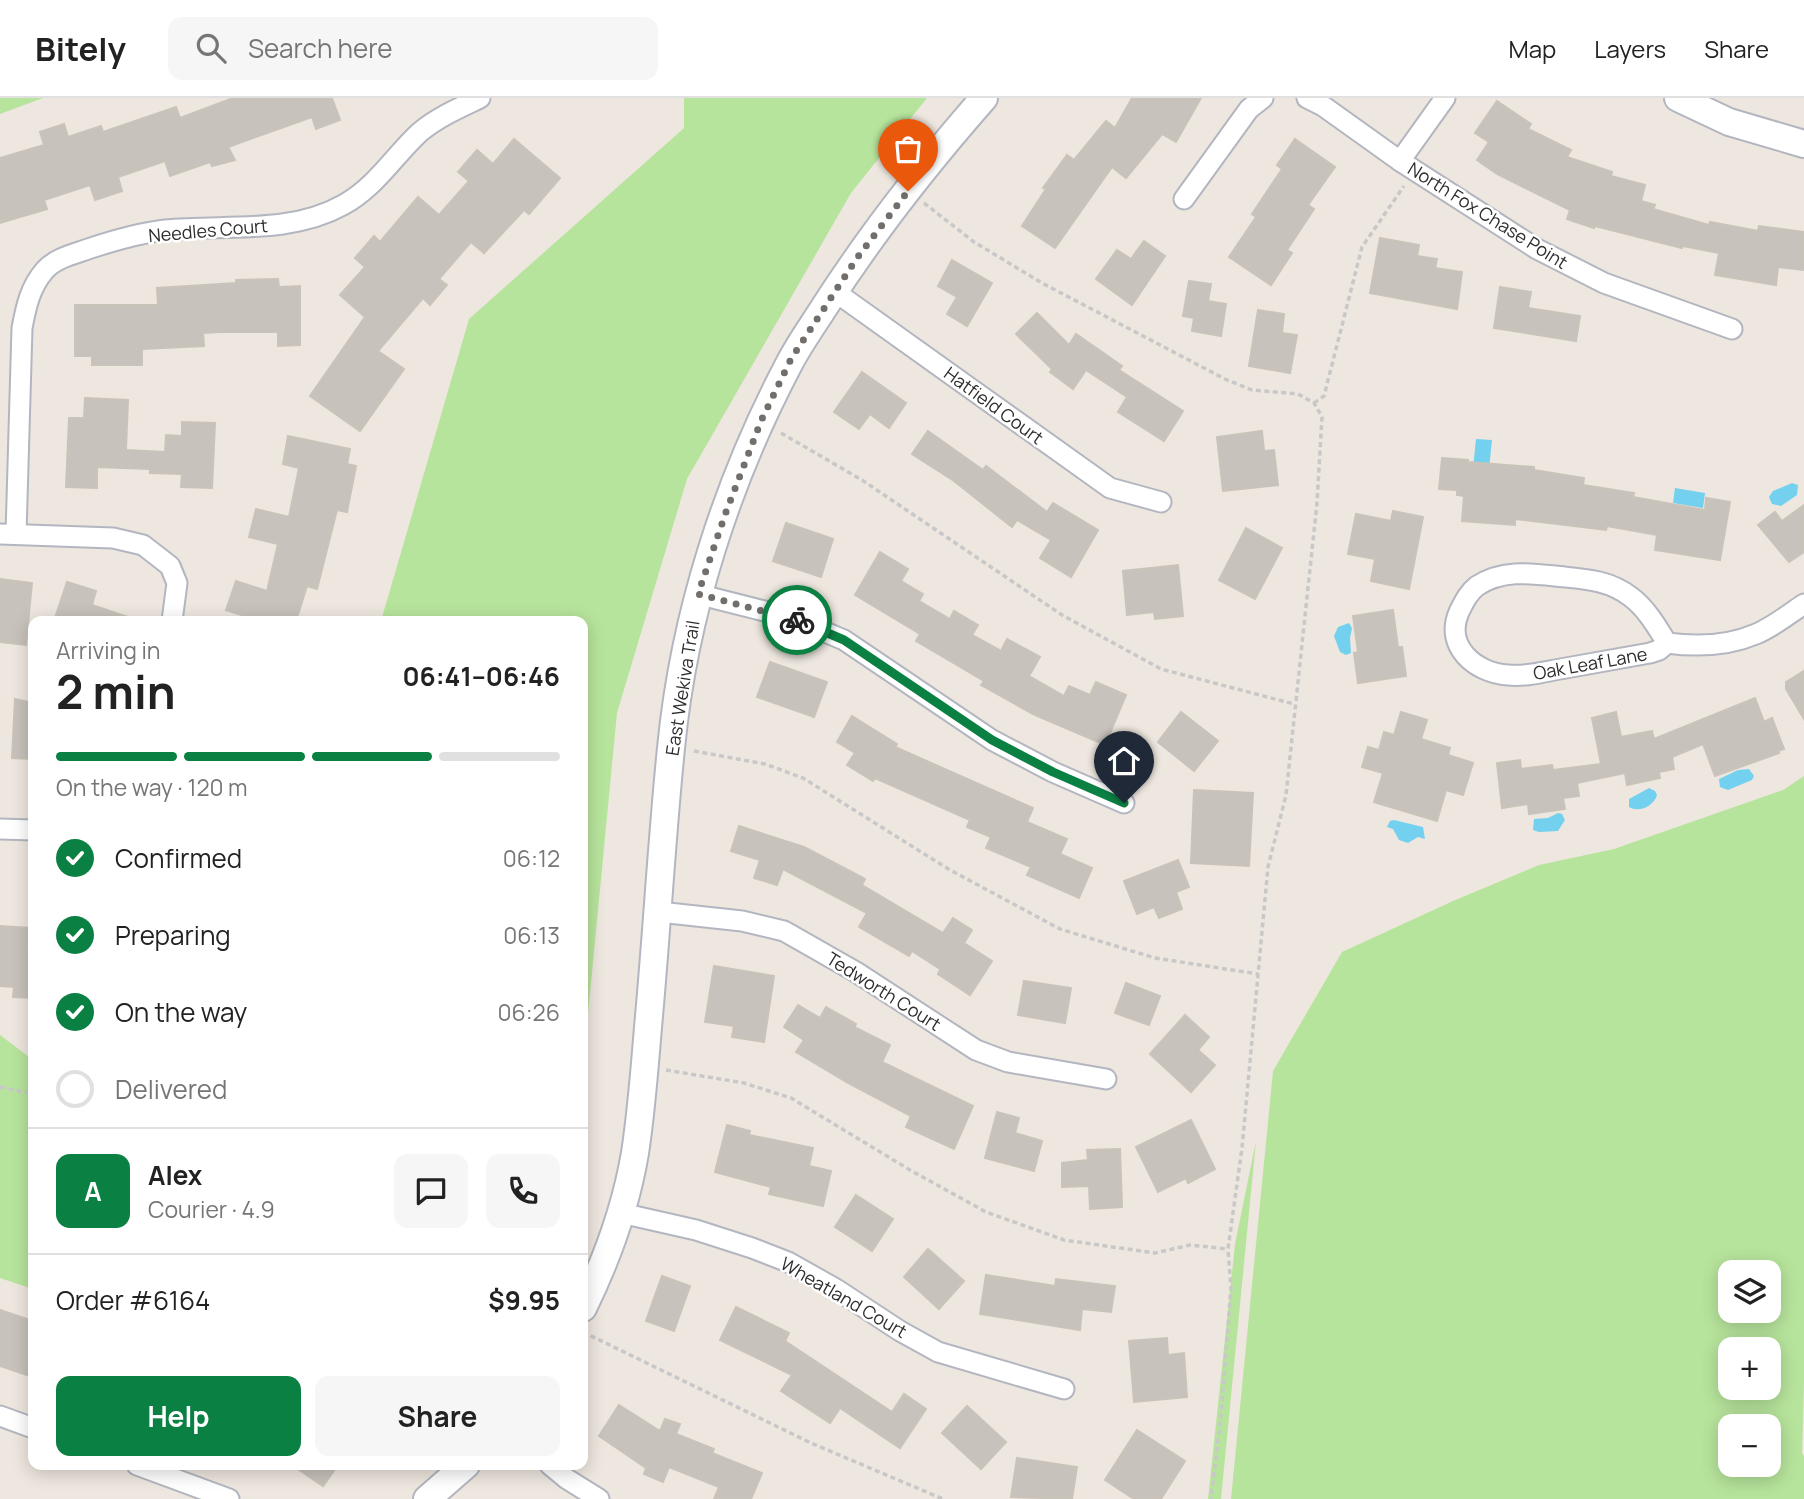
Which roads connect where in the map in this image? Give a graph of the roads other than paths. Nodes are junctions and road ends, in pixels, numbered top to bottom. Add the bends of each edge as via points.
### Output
1 (480, 98) edge
2 (984, 98) edge
3 (1263, 98) edge
4 (1307, 98) edge
5 (1445, 98) edge
6 (1678, 98) edge
7 (1804, 144) edge
8 (1407, 166) junction
9 (1184, 199) dead end
10 (835, 291) junction
11 (1731, 329) dead end
12 (1161, 502) dead end
13 (8, 534) edge
14 (698, 594) junction
15 (1804, 604) edge
16 (173, 616) edge
17 (1667, 643) junction
18 (1124, 803) dead end
19 (0, 829) edge
20 (28, 830) edge
21 (659, 912) junction
22 (1106, 1079) dead end
23 (621, 1213) junction
24 (588, 1296) edge
25 (1063, 1389) dead end
26 (0, 1416) edge
27 (28, 1426) edge
28 (150, 1470) edge
29 (460, 1470) edge
30 (556, 1470) edge
31 (229, 1499) edge
32 (427, 1499) edge
33 (599, 1499) edge

1 - 13 street, Needles Court via 420,132 375,180 343,205 264,227 164,230 66,256 46,269 28,296 22,328
2 - 10 street, East Wekiva Trail via 869,241
3 - 9 street via 1248,109
4 - 8 street, North Fox Chase Point
5 - 8 street
6 - 7 street via 1729,122
8 - 11 street, North Fox Chase Point via 1536,249 1604,282
10 - 12 street, Hatfield Court via 1110,488
10 - 14 street, East Wekiva Trail via 791,359 761,421
13 - 16 street via 113,537 143,545 170,566 177,583
14 - 18 street via 792,618 844,640 992,740
14 - 21 street, East Wekiva Trail via 671,747
15 - 17 street, Oak Leaf Lane via 1757,634 1722,644
17 - 17 street, Oak Leaf Lane via 1650,653 1528,675 1494,673 1467,660 1455,637 1455,622 1468,595 1478,586 1493,578 1530,573 1605,583 1632,597
19 - 20 street
21 - 22 street, Tedworth Court via 784,932 856,972 976,1050 1008,1062
21 - 23 street, East Wekiva Trail via 635,1153
23 - 24 street, East Wekiva Trail
23 - 25 street, Wheatland Court via 696,1230 788,1262 937,1352
26 - 27 street
28 - 31 street
29 - 32 street
30 - 33 street

